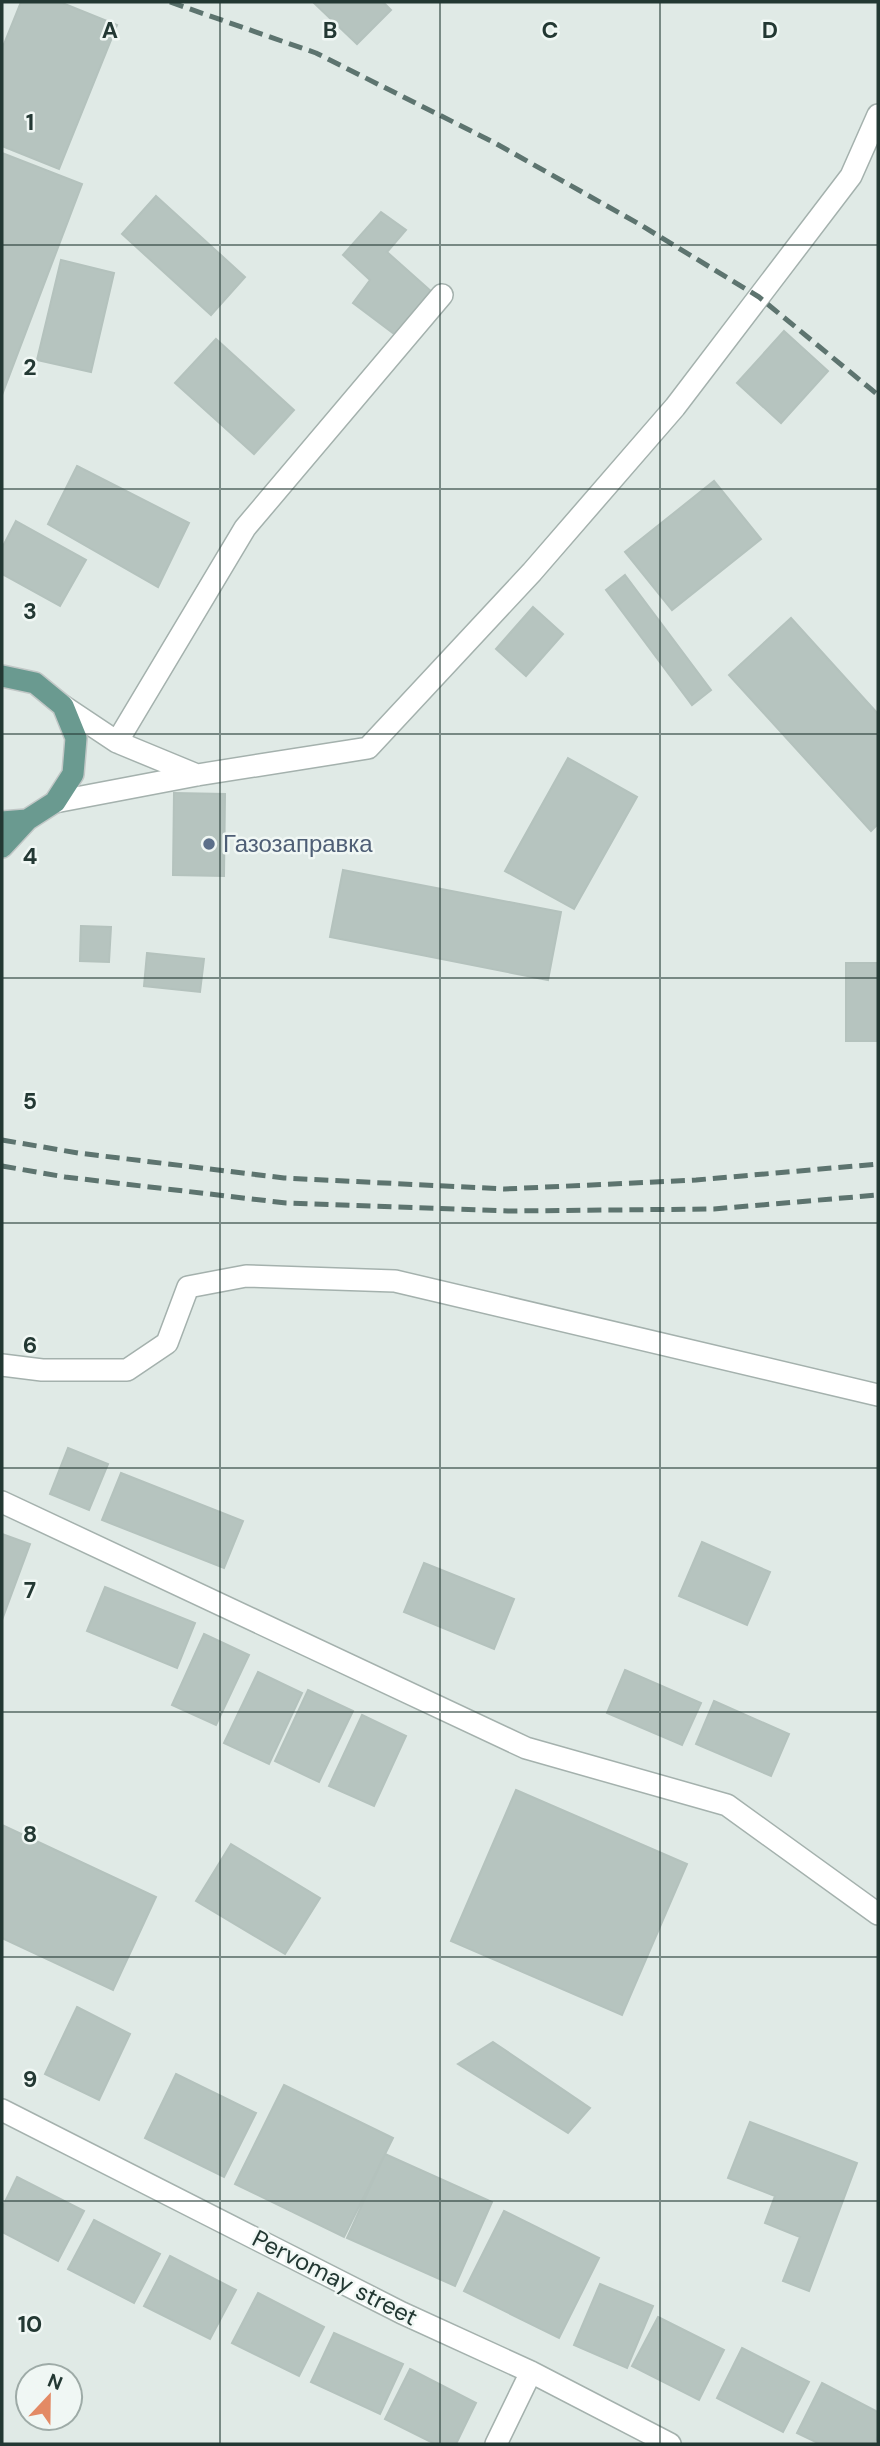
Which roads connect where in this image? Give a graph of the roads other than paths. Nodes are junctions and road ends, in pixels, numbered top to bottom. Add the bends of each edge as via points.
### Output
1 (878, 115) edge
2 (442, 295) dead end
3 (3, 674) edge
4 (63, 706) junction
5 (117, 742) junction
6 (197, 775) junction
7 (55, 802) junction
8 (27, 820) junction
9 (2, 822) edge
10 (2, 847) edge
11 (2, 1365) edge
12 (878, 1395) edge
13 (2, 1503) edge
14 (878, 1914) edge
15 (2, 2110) edge
16 (531, 2372) junction
17 (496, 2444) edge
18 (670, 2444) edge

1 - 6 street via 851,176 675,407 532,572 368,748
2 - 5 street via 245,528
3 - 4 main road via 35,682
4 - 5 street
4 - 7 main road via 76,738 73,774
5 - 6 street
6 - 7 street
7 - 8 main road
8 - 9 main road
8 - 10 main road
11 - 12 street via 127,1370 167,1343 188,1287 246,1276 368,1280 395,1281
13 - 14 street via 526,1748 727,1805
15 - 16 street, Pervomay street
16 - 17 street
16 - 18 street, Pervomay street

